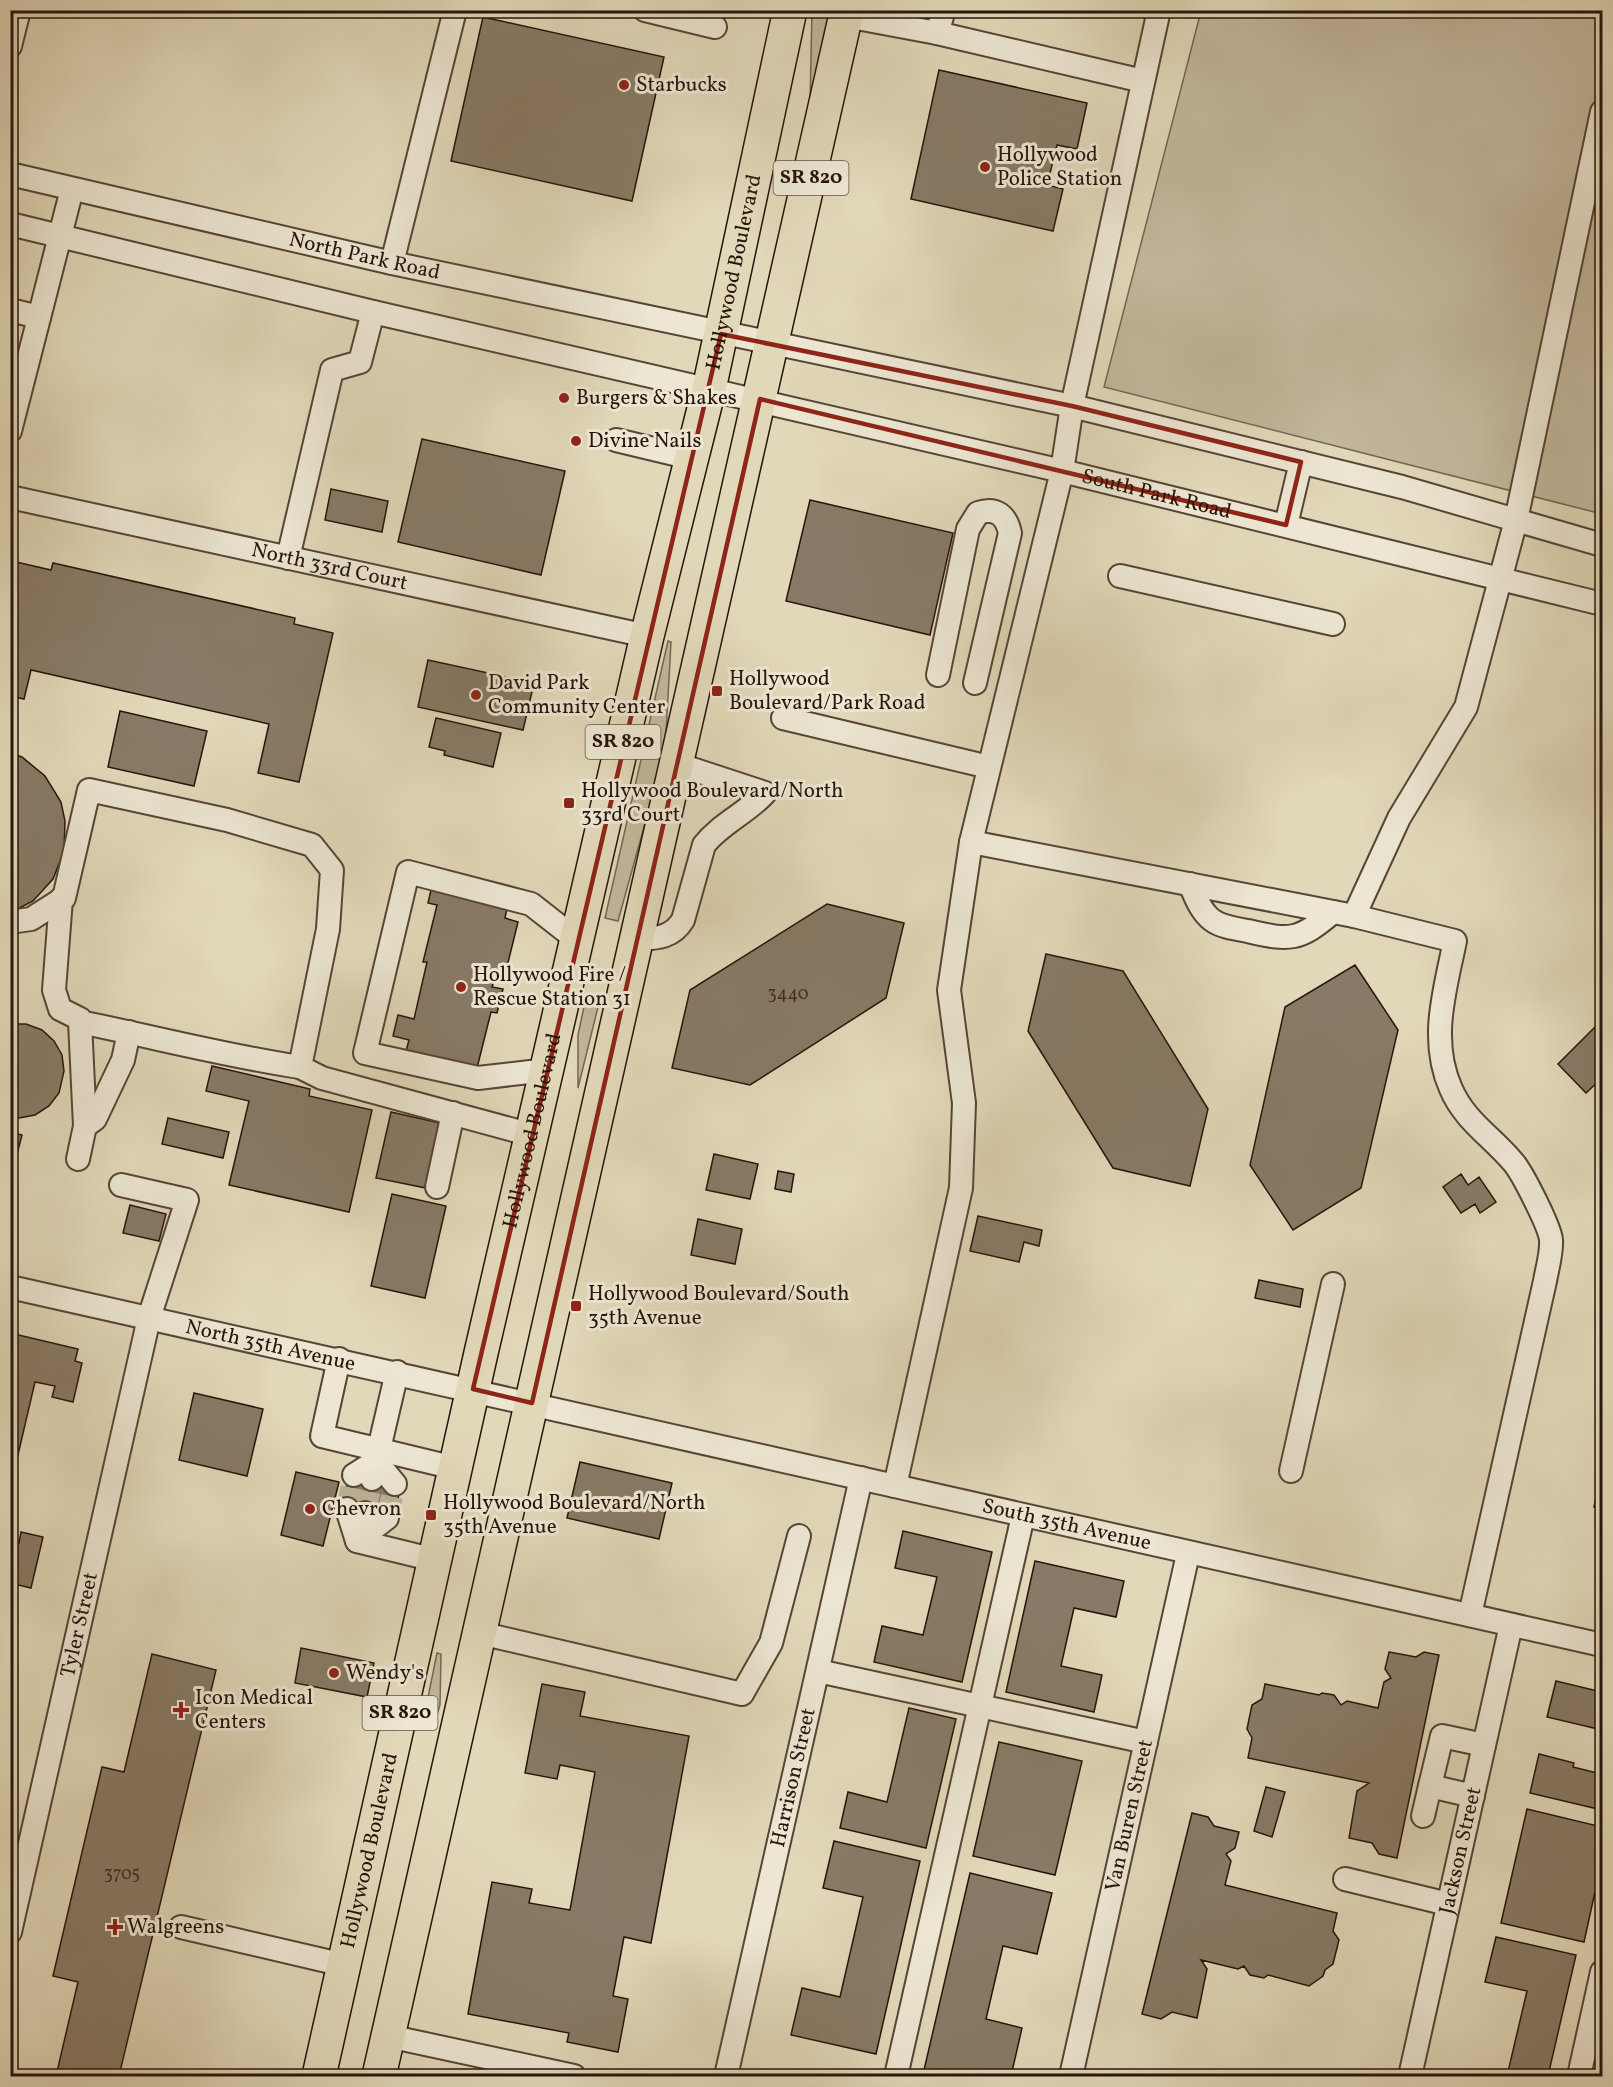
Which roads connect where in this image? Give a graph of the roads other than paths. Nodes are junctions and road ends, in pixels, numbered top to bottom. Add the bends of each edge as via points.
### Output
1 (19, 10) edge
2 (455, 10) edge
3 (645, 10) edge
4 (790, 10) edge
5 (944, 10) edge
6 (1159, 10) edge
7 (847, 13) edge
8 (715, 27) dead end
9 (937, 33) junction
10 (10, 46) edge
11 (1143, 81) junction
12 (1602, 112) edge
13 (10, 174) edge
14 (72, 189) junction
15 (10, 224) edge
16 (60, 234) junction
17 (393, 264) junction
18 (373, 312) junction
19 (11, 315) edge
20 (39, 316) junction
21 (721, 334) junction
22 (773, 344) junction
23 (709, 389) junction
24 (760, 399) junction
25 (1072, 406) junction
26 (10, 431) edge
27 (616, 440) dead end
28 (692, 458) junction
29 (1301, 462) junction
30 (1062, 471) junction
31 (10, 497) edge
32 (1516, 520) junction
33 (1286, 525) junction
34 (1602, 545) edge
35 (288, 558) junction
36 (1120, 576) dead end
37 (1500, 577) junction
38 (1602, 604) edge
39 (1333, 624) dead end
40 (647, 636) junction
41 (938, 675) dead end
42 (975, 683) dead end
43 (783, 718) dead end
44 (677, 764) junction
45 (989, 767) junction
46 (970, 842) junction
47 (1190, 884) junction
48 (61, 899) junction
49 (1343, 914) junction
50 (10, 922) edge
51 (638, 939) junction
52 (577, 940) junction
53 (80, 1022) junction
54 (129, 1032) junction
55 (300, 1067) junction
56 (547, 1070) junction
57 (453, 1113) junction
58 (85, 1126) junction
59 (532, 1135) junction
60 (78, 1160) dead end
61 (121, 1185) dead end
62 (437, 1186) dead end
63 (1333, 1284) dead end
64 (10, 1287) edge
65 (149, 1318) junction
66 (339, 1359) junction
67 (397, 1372) junction
68 (473, 1389) junction
69 (532, 1403) junction
70 (370, 1466) junction
71 (455, 1468) junction
72 (1291, 1471) dead end
73 (861, 1478) junction
74 (395, 1484) dead end
75 (895, 1486) junction
76 (356, 1511) tunnel mouth
77 (1023, 1516) junction
78 (387, 1518) tunnel mouth
79 (799, 1536) dead end
80 (357, 1541) junction
81 (1188, 1554) junction
82 (435, 1560) junction
83 (1470, 1616) junction
84 (1511, 1625) junction
85 (480, 1634) junction
86 (1602, 1645) edge
87 (818, 1671) junction
88 (980, 1707) junction
89 (1146, 1742) junction
90 (1484, 1745) junction
91 (1430, 1786) junction
92 (1473, 1796) junction
93 (1424, 1816) dead end
94 (1345, 1879) dead end
95 (1448, 1904) junction
96 (181, 1927) dead end
97 (10, 1932) edge
98 (344, 1965) junction
99 (1602, 1972) edge
100 (388, 2036) junction
101 (319, 2076) edge
102 (379, 2076) edge
103 (574, 2076) edge
104 (726, 2076) edge
105 (897, 2076) edge
106 (1071, 2076) edge
107 (1410, 2076) edge
108 (1578, 2076) edge

1 - 10 street
2 - 17 street
3 - 8 street
4 - 21 highway, Hollywood Boulevard / SR 820
5 - 9 street
6 - 11 street
7 - 9 street
7 - 22 highway, SR 820
9 - 11 street
11 - 25 street
12 - 32 street
13 - 14 street, North Park Road
14 - 16 street
14 - 17 street, North Park Road
15 - 16 street
16 - 18 street
16 - 20 street
17 - 21 street, North Park Road
18 - 23 street
18 - 35 street via 360,362 332,370
19 - 20 street
20 - 26 street
21 - 22 street
21 - 23 highway, Hollywood Boulevard / SR 820
22 - 24 highway, SR 820
22 - 25 street
23 - 24 street, South Park Road
23 - 28 highway, Hollywood Boulevard / SR 820
24 - 30 street, South Park Road
24 - 44 highway, SR 820
25 - 29 street
25 - 30 street
27 - 28 street
28 - 40 highway, Hollywood Boulevard / SR 820
29 - 32 street
29 - 33 street
30 - 33 street, South Park Road
30 - 45 street
31 - 35 street, North 33rd Court
32 - 34 street
32 - 37 street
33 - 37 street, South Park Road
35 - 40 street, North 33rd Court
36 - 39 street
37 - 38 street, South Park Road
37 - 49 street via 1466,707
40 - 52 highway, Hollywood Boulevard / SR 820
41 - 42 street via 968,529 978,513 991,510 1008,521 1010,532
43 - 45 street
44 - 51 highway, SR 820
44 - 51 street via 765,793 704,844 685,913 676,931 660,938
45 - 46 street
46 - 47 street
46 - 75 street via 949,990 964,1102 961,1188
47 - 49 street
47 - 49 street via 1199,905 1212,920 1281,939 1298,936
48 - 50 street via 31,919
48 - 53 street via 54,990 60,1009
48 - 55 street via 89,790 227,820 312,845 332,870 328,929
49 - 83 street via 1455,941 1439,1016 1442,1059 1450,1088 1467,1119 1515,1163 1551,1239
51 - 69 highway, SR 820
52 - 56 highway, Hollywood Boulevard / SR 820
52 - 56 street via 531,904 408,872 365,1053 478,1078
53 - 54 street
53 - 58 street
54 - 55 street via 234,1057
54 - 58 street via 123,1060 96,1119
55 - 57 street via 333,1082
56 - 59 highway, Hollywood Boulevard / SR 820
57 - 59 street
57 - 62 street
58 - 60 street
59 - 68 highway, Hollywood Boulevard / SR 820
61 - 65 street, Tyler Street via 187,1200
63 - 72 street
64 - 65 street, North 35th Avenue
65 - 66 street, North 35th Avenue
65 - 97 street, Tyler Street
66 - 67 street, North 35th Avenue
66 - 70 street via 322,1436
67 - 68 street, North 35th Avenue
67 - 70 street
68 - 69 street, North 35th Avenue
68 - 71 highway, Hollywood Boulevard / SR 820
69 - 73 street, South 35th Avenue
69 - 85 highway, SR 820
70 - 71 street
70 - 74 street
71 - 82 highway, Hollywood Boulevard / SR 820
73 - 75 street, South 35th Avenue
73 - 87 street, Harrison Street
75 - 77 street, South 35th Avenue
76 - 80 street
77 - 81 street, South 35th Avenue
77 - 88 street
78 - 80 street
79 - 85 street via 771,1642 742,1694
80 - 82 street
81 - 83 street, South 35th Avenue
81 - 89 street, Van Buren Street
82 - 98 highway, Hollywood Boulevard / SR 820
83 - 84 street, South 35th Avenue
84 - 86 street, South 35th Avenue
84 - 90 street, Jackson Street
85 - 100 highway, SR 820
87 - 88 street
87 - 104 street, Harrison Street
88 - 89 street
88 - 105 street
89 - 106 street, Van Buren Street
90 - 91 street via 1444,1726
90 - 92 street, Jackson Street
91 - 92 street
91 - 93 street
92 - 95 street, Jackson Street
94 - 95 street
95 - 107 street, Jackson Street
96 - 98 street
98 - 101 highway, Hollywood Boulevard / SR 820
99 - 108 street
100 - 102 highway, SR 820
100 - 103 street

